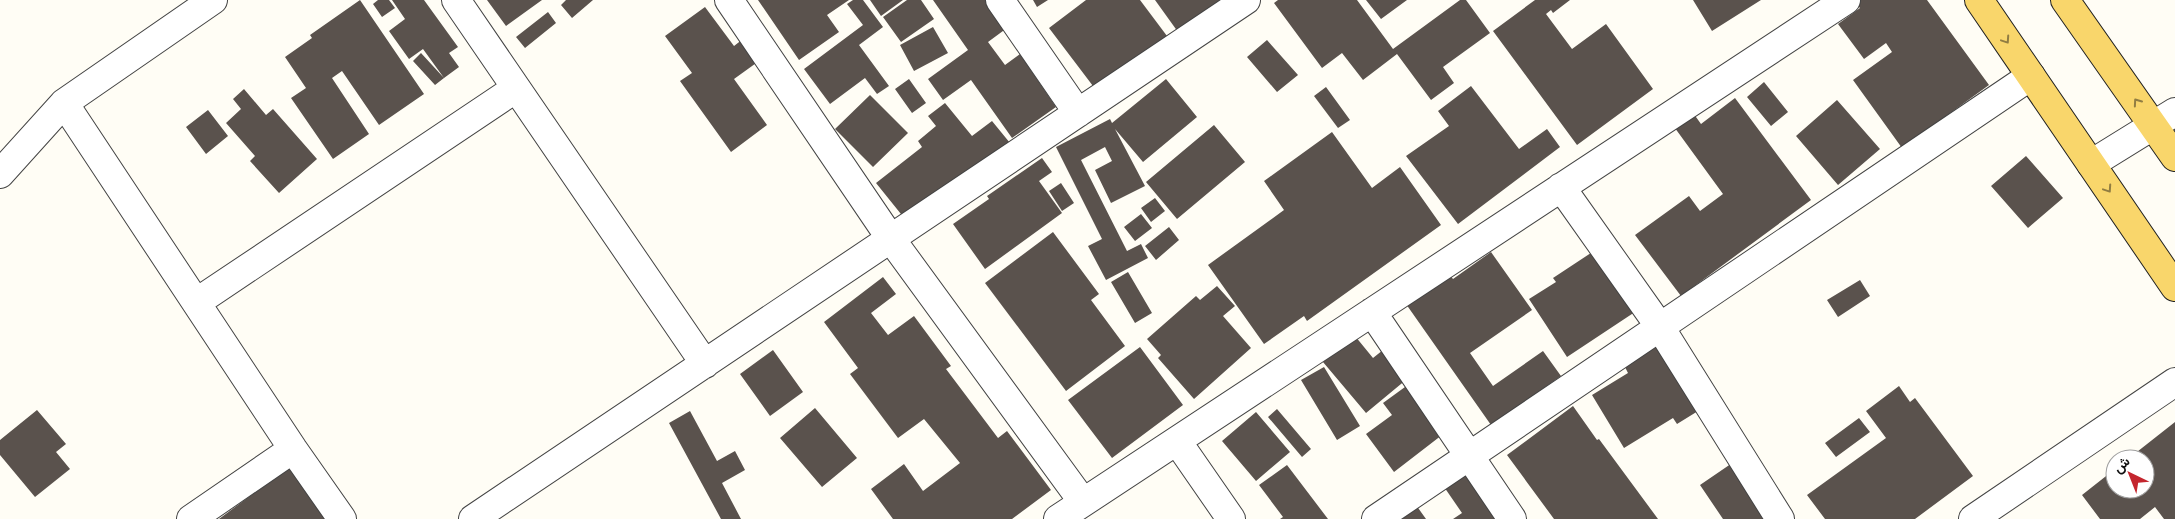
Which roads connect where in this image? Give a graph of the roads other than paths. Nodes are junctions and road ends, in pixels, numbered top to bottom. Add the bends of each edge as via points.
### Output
1 (213, 0) edge
2 (456, 0) edge
3 (729, 0) edge
4 (1000, 0) edge
5 (1246, 0) edge
6 (1846, 0) edge
7 (1978, 0) edge
8 (2065, 0) edge
9 (2031, 76) junction
10 (515, 89) junction
11 (64, 103) junction
12 (1078, 113) junction
13 (2165, 119) edge
14 (2175, 156) edge
15 (2091, 164) junction
16 (0, 174) edge
17 (1561, 187) junction
18 (891, 238) junction
19 (2175, 287) edge
20 (197, 302) junction
21 (1372, 312) junction
22 (1660, 327) junction
23 (705, 364) junction
24 (2175, 382) edge
25 (1176, 441) junction
26 (293, 449) junction
27 (1469, 456) junction
28 (1083, 502) junction
29 (191, 519) edge
30 (342, 519) edge
31 (473, 519) edge
32 (1058, 519) edge
33 (1231, 519) edge
34 (1376, 519) edge
35 (1512, 519) edge
36 (1780, 519) edge
37 (1973, 519) edge

1 - 11 street
2 - 10 street
3 - 18 street
4 - 12 street
5 - 12 street
6 - 17 street
7 -> 9 main road
13 -> 8 main road
9 - 15 main road
9 - 22 street
10 - 20 street
10 - 23 street
11 - 16 street
11 - 20 street
12 - 18 street
13 - 14 main road
13 - 15 street
15 -> 19 main road
17 - 21 street
17 - 22 street
18 - 23 street
18 - 28 street
20 - 26 street
21 - 25 street
21 - 27 street
22 - 27 street
22 - 36 street
23 - 31 street
24 - 37 street
25 - 28 street
25 - 33 street
26 - 29 street
26 - 30 street
27 - 34 street
27 - 35 street
28 - 32 street

